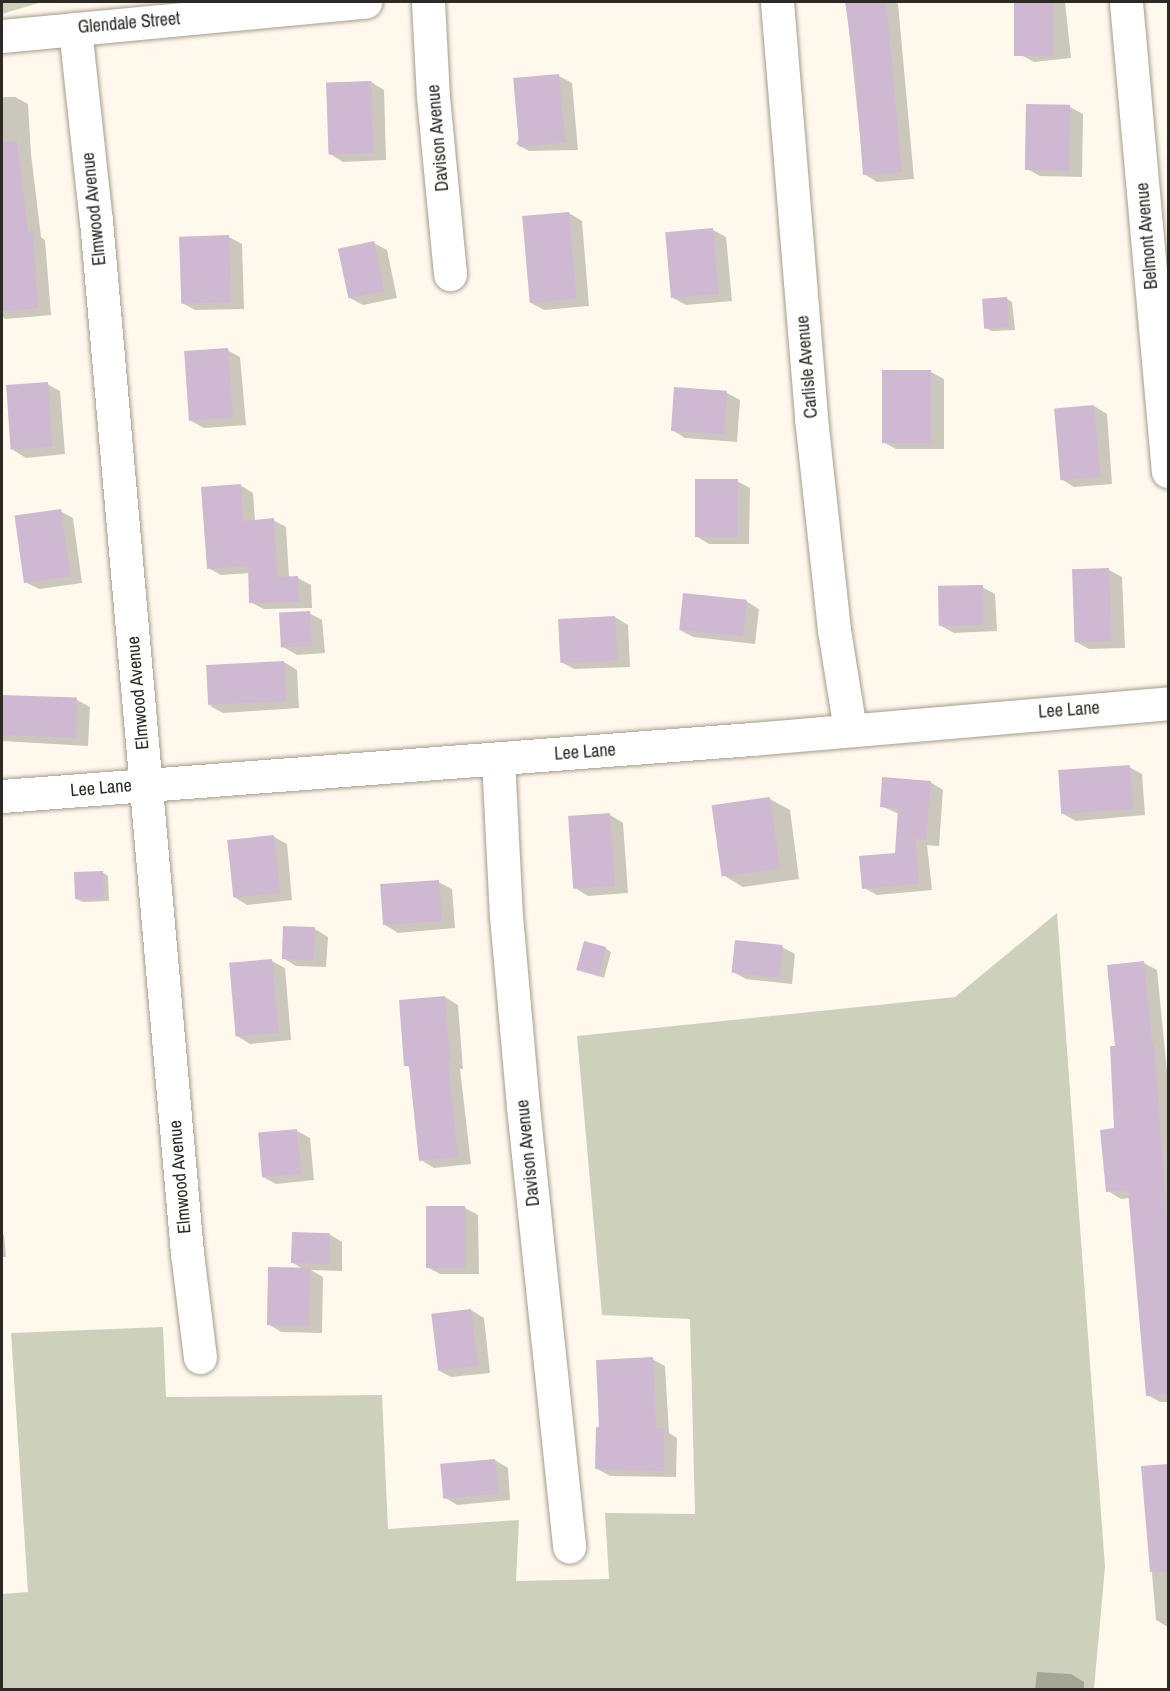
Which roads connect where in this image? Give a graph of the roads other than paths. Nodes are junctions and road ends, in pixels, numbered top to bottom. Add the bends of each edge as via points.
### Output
1 (365, 2) edge
2 (428, 2) edge
3 (777, 2) edge
4 (1126, 2) edge
5 (75, 28) junction
6 (2, 36) edge
7 (450, 274) dead end
8 (1168, 471) edge
9 (1168, 703) edge
10 (850, 730) junction
11 (498, 759) junction
12 (146, 784) junction
13 (2, 796) edge
14 (200, 1357) dead end
15 (569, 1547) dead end

1 - 5 street, Glendale Street
2 - 7 street, Davison Avenue
3 - 10 street, Carlisle Avenue via 811,418 834,630
4 - 8 street, Belmont Avenue
5 - 6 street, Glendale Street
5 - 12 street, Elmwood Avenue
9 - 10 street, Lee Lane
10 - 11 street, Lee Lane
11 - 12 street, Lee Lane
11 - 15 street, Davison Avenue via 506,916 521,1085
12 - 13 street, Lee Lane
12 - 14 street, Elmwood Avenue via 187,1253

